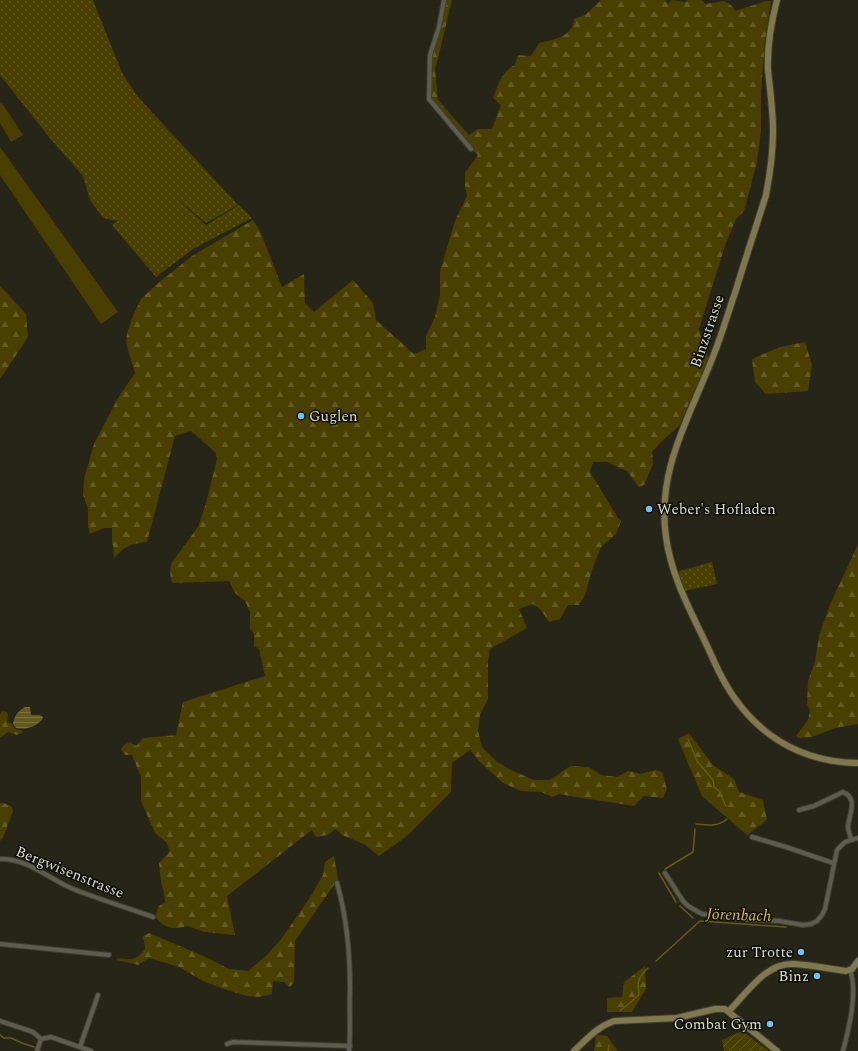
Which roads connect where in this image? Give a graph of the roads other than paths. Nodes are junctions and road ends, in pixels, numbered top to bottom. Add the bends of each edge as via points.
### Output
1 (444, 0) edge
2 (777, 0) edge
3 (471, 149) dead end
4 (858, 763) edge
5 (799, 810) dead end
6 (752, 837) dead end
7 (858, 838) edge
8 (851, 839) junction
9 (0, 859) edge
10 (833, 863) junction
11 (665, 874) dead end
12 (337, 883) dead end
13 (153, 917) dead end
14 (0, 944) edge
15 (109, 955) dead end
16 (858, 961) edge
17 (854, 969) edge
18 (98, 995) dead end
19 (730, 1011) junction
20 (0, 1021) edge
21 (41, 1039) junction
22 (227, 1044) dead end
23 (350, 1046) junction
24 (80, 1048) junction
25 (37, 1051) edge
26 (91, 1051) edge
27 (349, 1051) edge
28 (574, 1051) edge
29 (777, 1051) edge
30 (843, 1051) edge

1 - 3 street via 439,28 430,55 429,99
2 - 4 main road, Binzstrasse via 769,43 768,68 773,130 766,195 714,354 673,452 665,488 664,520 669,557 680,590 720,675 736,700 757,725 776,740 798,752 837,762
5 - 8 street via 843,792 849,794 855,805 848,827
6 - 10 street
7 - 8 street
8 - 10 street via 837,850
9 - 13 street, Bergwisenstrasse via 20,862 71,888
10 - 11 street via 825,909 811,924 803,925 702,914 683,901
12 - 23 street via 346,918 350,965
14 - 15 street
16 - 17 main road
17 - 19 main road via 782,965 759,980
17 - 30 street via 852,1007
18 - 24 street
19 - 28 main road via 722,1008 677,1018 614,1021 597,1029
19 - 29 main road
20 - 21 street via 34,1032
21 - 24 street via 51,1037
21 - 25 street
22 - 23 street via 241,1042
23 - 27 street
24 - 26 street

